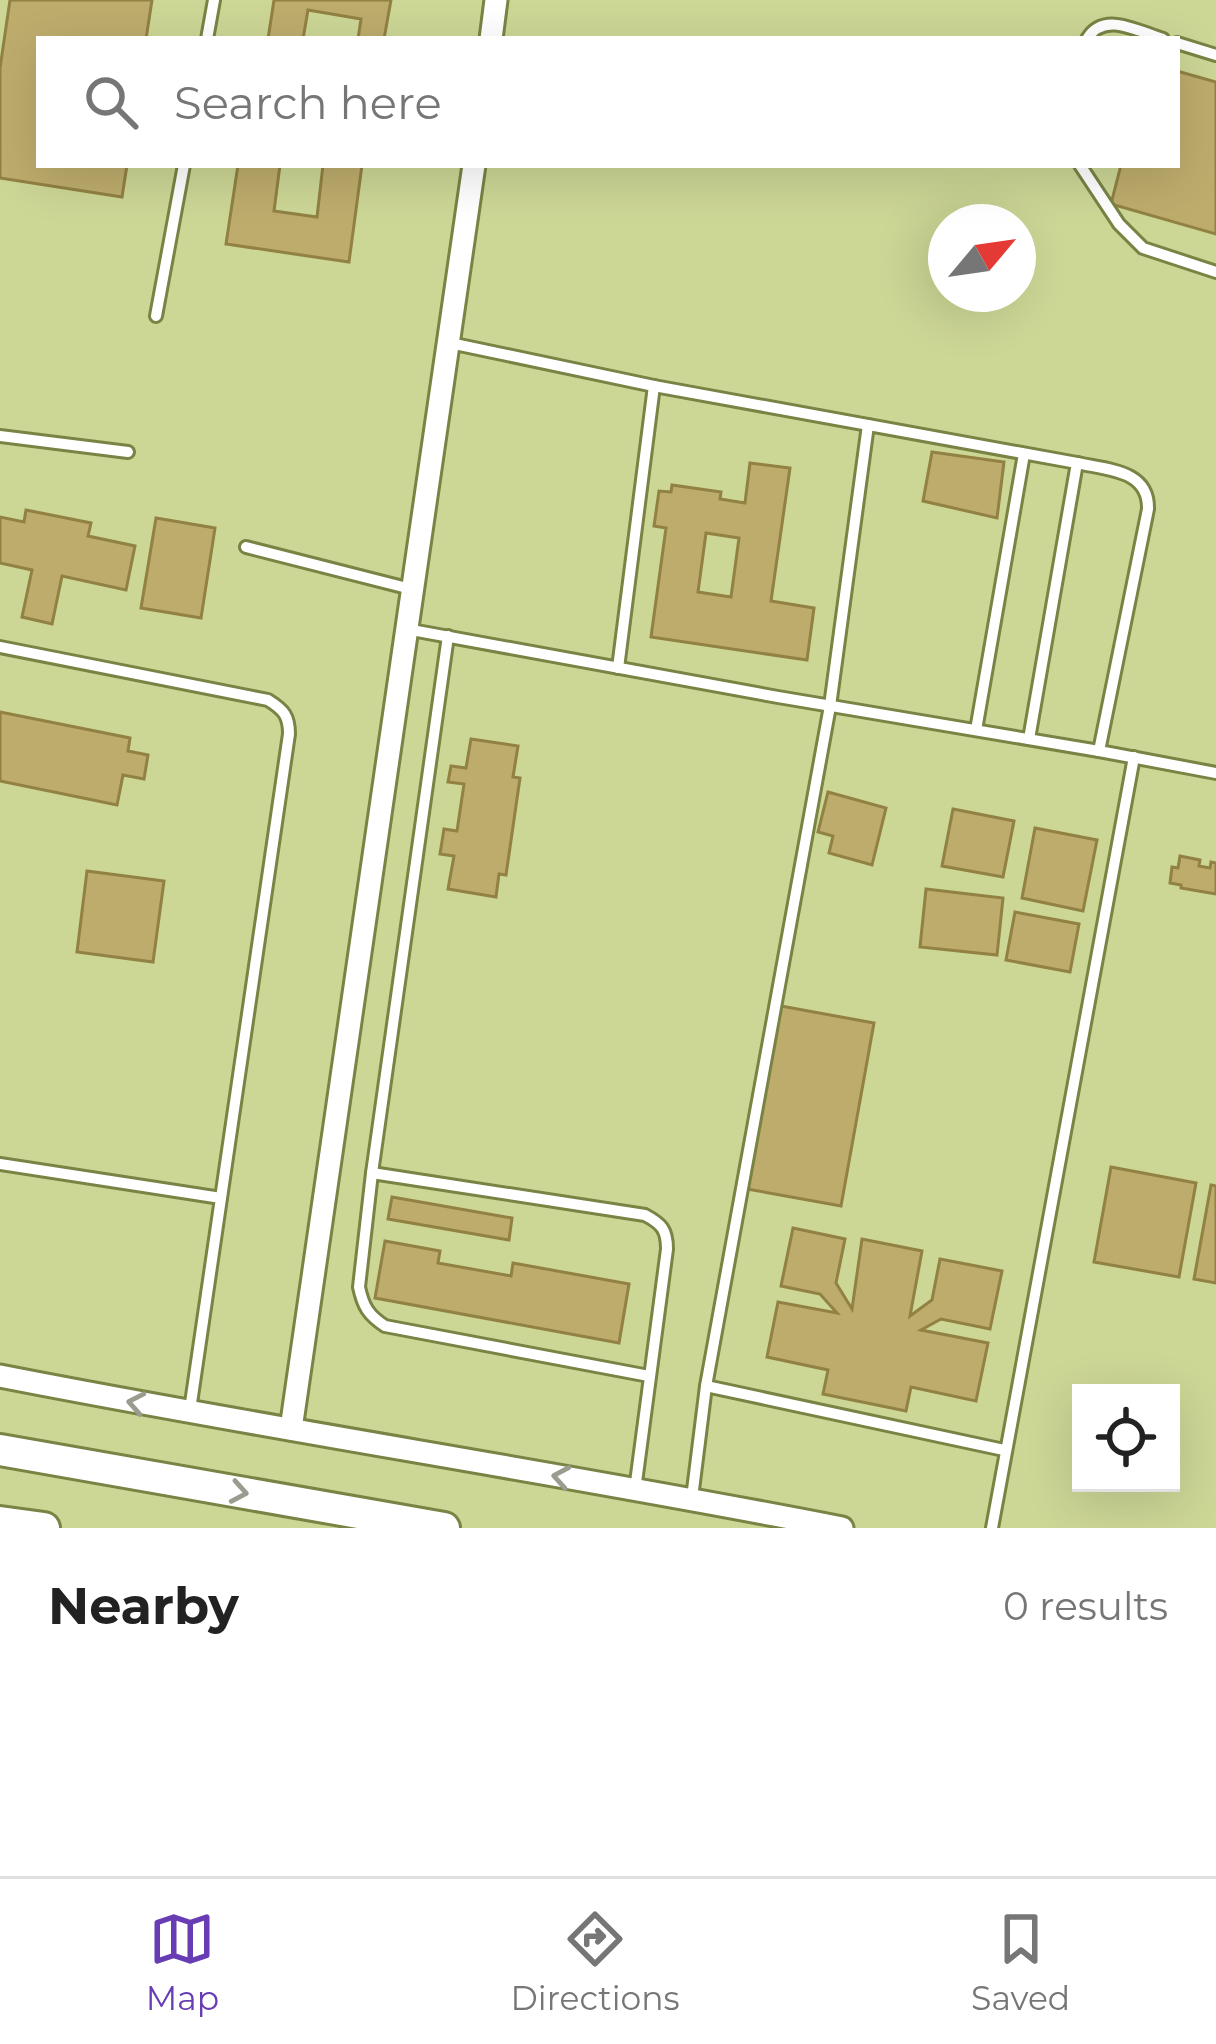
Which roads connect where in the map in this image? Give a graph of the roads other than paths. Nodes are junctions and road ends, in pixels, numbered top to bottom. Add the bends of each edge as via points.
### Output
1 (214, 0) edge
2 (496, 0) edge
3 (208, 36) edge
4 (491, 36) edge
5 (1090, 36) edge
6 (1152, 36) edge
7 (1180, 44) edge
8 (1216, 55) edge
9 (183, 168) edge
10 (474, 168) edge
11 (1082, 168) edge
12 (1216, 272) edge
13 (156, 316) dead end
14 (450, 344) junction
15 (654, 386) junction
16 (868, 425) junction
17 (0, 436) edge
18 (128, 452) dead end
19 (1024, 454) junction
20 (1078, 463) junction
21 (246, 547) dead end
22 (412, 589) junction
23 (406, 629) junction
24 (448, 636) junction
25 (0, 647) edge
26 (618, 668) junction
27 (830, 706) junction
28 (976, 730) junction
29 (1029, 739) junction
30 (1099, 751) junction
31 (1134, 758) junction
32 (1216, 773) edge
33 (0, 1164) edge
34 (372, 1173) junction
35 (221, 1198) junction
36 (0, 1376) edge
37 (649, 1376) junction
38 (706, 1386) junction
39 (189, 1413) junction
40 (291, 1429) junction
41 (0, 1450) edge
42 (1004, 1450) junction
43 (635, 1490) junction
44 (692, 1498) junction
45 (0, 1522) edge
46 (44, 1528) edge
47 (444, 1528) edge
48 (842, 1528) edge
49 (992, 1528) edge

1 - 3 lane
2 - 4 street
5 - 6 lane via 1113,24
7 - 8 lane
9 - 13 lane
10 - 14 street
11 - 12 lane via 1132,239
14 - 15 lane
14 - 22 street
15 - 16 lane
15 - 26 lane
16 - 19 lane
16 - 27 lane
17 - 18 lane
19 - 20 lane
19 - 28 lane
20 - 29 lane
20 - 30 lane via 1128,475 1148,495
21 - 22 lane
22 - 23 street
23 - 24 lane
23 - 40 street
24 - 26 lane
24 - 34 lane
25 - 35 lane via 268,700 289,718
26 - 27 lane
27 - 28 lane
27 - 38 lane
28 - 29 lane
29 - 30 lane
30 - 31 lane
31 - 32 lane
31 - 42 lane
33 - 35 lane
34 - 37 lane via 359,1287 370,1316 385,1326
34 - 37 lane via 659,1222 667,1249
35 - 39 lane
39 -> 36 street
37 - 43 lane
38 - 42 lane
38 - 44 lane
39 - 40 street
43 -> 40 street
41 -> 47 main road
42 - 49 lane
43 - 44 street
44 - 48 street
45 - 46 main road

